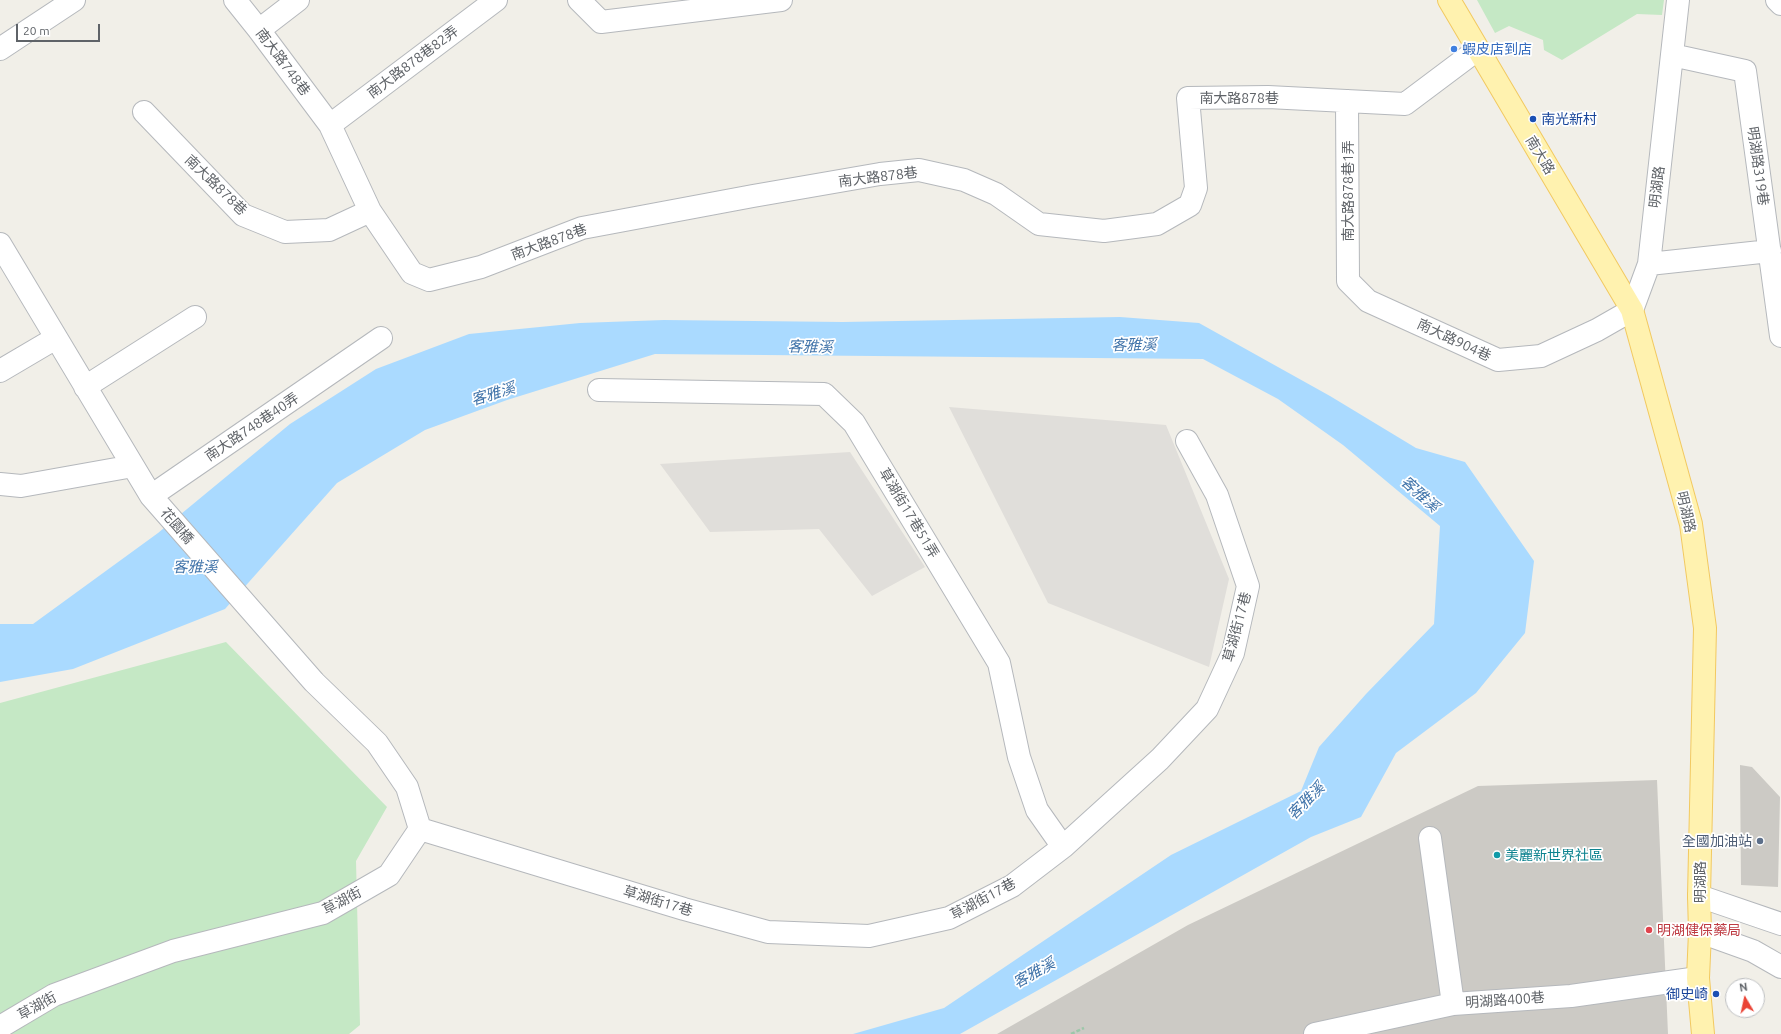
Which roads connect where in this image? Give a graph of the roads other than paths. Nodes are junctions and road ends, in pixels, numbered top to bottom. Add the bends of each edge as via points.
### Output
1 (74, 0) edge
2 (235, 0) edge
3 (298, 0) edge
4 (496, 0) edge
5 (579, 0) edge
6 (781, 0) edge
7 (1449, 0) edge
8 (1678, 0) edge
9 (1777, 0) edge
10 (1781, 4) edge
11 (259, 30) junction
12 (0, 49) edge
13 (1477, 50) junction
14 (1672, 55) junction
15 (1347, 101) junction
16 (144, 112) dead end
17 (330, 125) junction
18 (370, 211) junction
19 (0, 244) edge
20 (1770, 251) junction
21 (1649, 264) junction
22 (1348, 281) joint
23 (1632, 310) junction
24 (195, 317) dead end
25 (1781, 336) edge
26 (56, 338) junction
27 (381, 338) dead end
28 (0, 371) edge
29 (85, 387) junction
30 (599, 390) dead end
31 (1187, 441) dead end
32 (133, 466) junction
33 (0, 484) edge
34 (151, 496) junction
35 (420, 829) junction
36 (1430, 838) dead end
37 (1063, 846) junction
38 (1699, 896) junction
39 (1781, 924) edge
40 (1700, 932) junction
41 (1781, 967) edge
42 (1698, 978) junction
43 (1453, 1004) junction
44 (0, 1027) edge
45 (1315, 1034) edge
46 (1703, 1034) edge

1 - 12 street
2 - 11 street, 南大路748巷
3 - 11 street
4 - 17 street, 南大路878巷82弄
5 - 6 street via 601,22
7 - 13 main road, 南大路
8 - 14 street, 明湖路
9 - 10 street
11 - 17 street, 南大路748巷
13 - 15 street, 南大路878巷 via 1405,104
13 - 23 main road, 南大路
14 - 20 street, 明湖路319巷 via 1745,71
14 - 21 street, 明湖路
15 - 18 street, 南大路878巷 via 1268,97 1188,98 1196,188 1190,205 1157,224 1104,231 1039,224 990,191 964,180 919,170 880,174 582,228 481,268 429,280 412,273
15 - 22 street, 南大路878巷1弄
16 - 18 street, 南大路878巷 via 243,215 285,232 329,230
17 - 18 street, 南大路878巷
19 - 26 street
20 - 21 street
20 - 25 street, 明湖路319巷
21 - 23 street, 明湖路
22 - 23 street, 南大路904巷 via 1368,301 1498,360 1541,356 1597,330
23 - 38 main road, 明湖路 via 1691,524 1705,628
24 - 29 street
26 - 28 street
26 - 29 street
27 - 34 street, 南大路748巷40弄
29 - 32 street
30 - 37 street, 草湖街17巷51弄 via 824,394 854,423 999,663 1019,757 1037,810
31 - 37 street, 草湖街17巷 via 1217,494 1248,586 1233,653 1207,709 1160,759
32 - 33 street via 20,486
32 - 34 street
34 - 35 street, 花園橋 via 314,682 377,743 407,787
35 - 37 street, 草湖街17巷 via 768,932 869,936 949,918 1012,886
35 - 44 street, 草湖街 via 389,875 323,913 173,951 54,995
36 - 43 street
38 - 39 street
38 - 40 main road, 明湖路
40 - 41 street via 1753,951
40 - 42 main road, 明湖路
42 - 43 street, 明湖路400巷 via 1571,996
42 - 46 main road, 明湖路
43 - 45 street, 明湖路400巷

